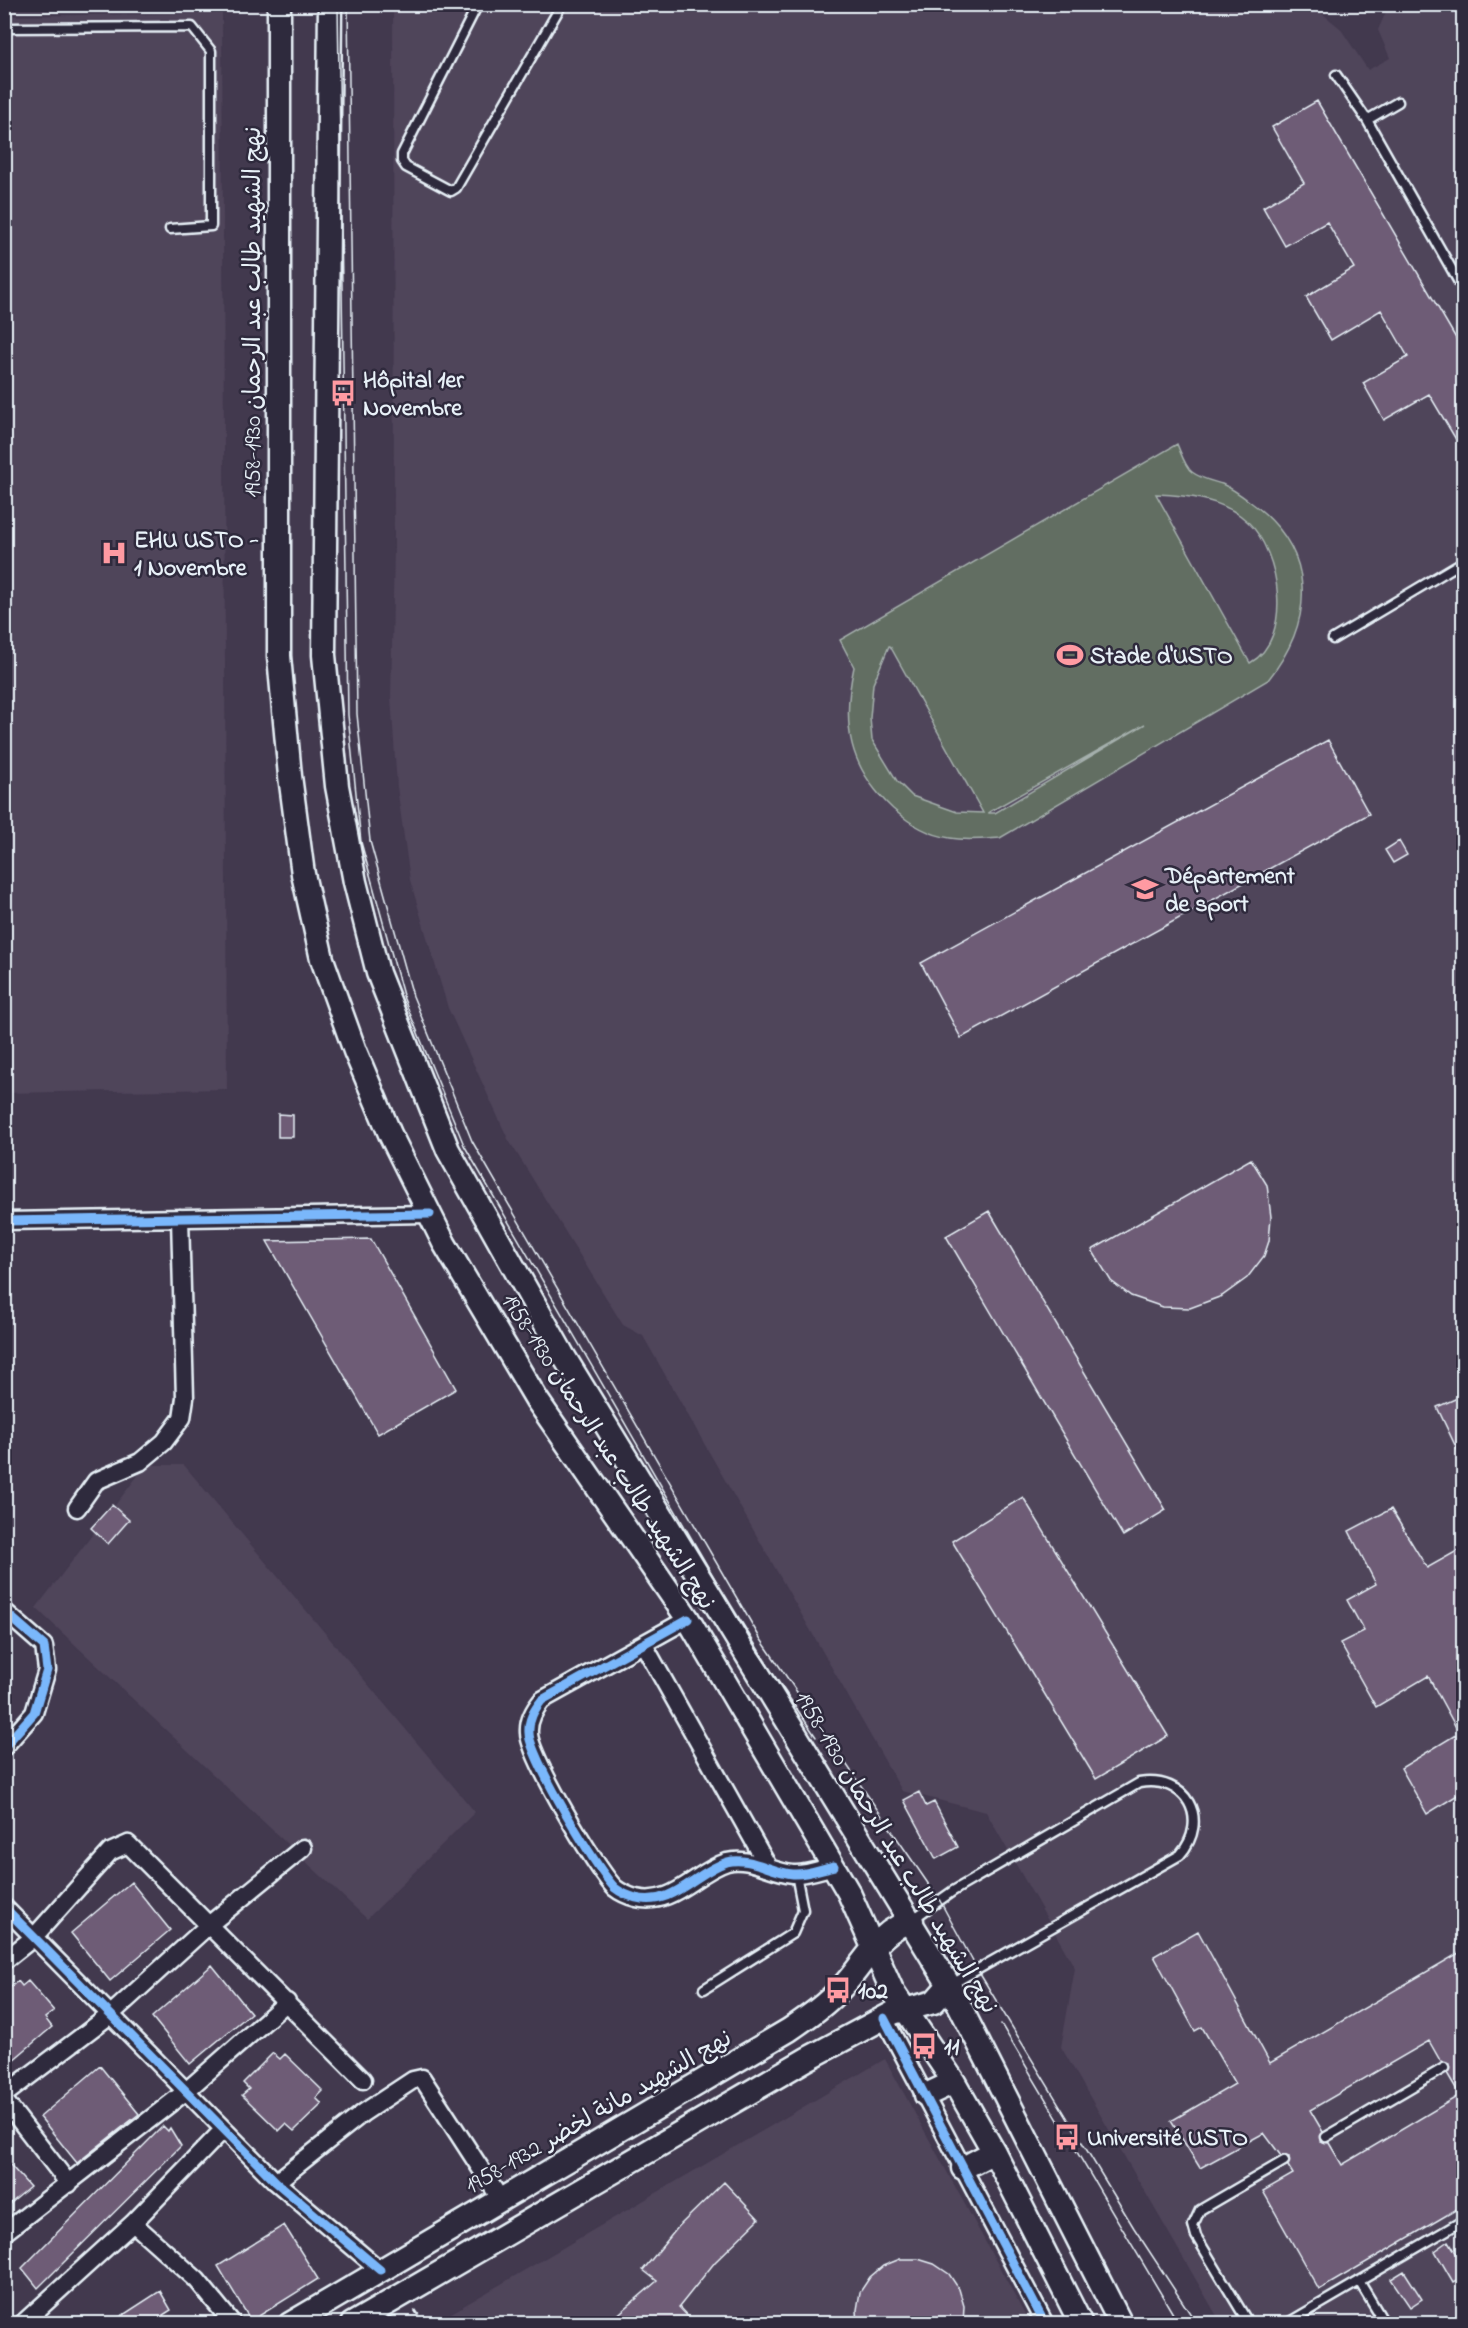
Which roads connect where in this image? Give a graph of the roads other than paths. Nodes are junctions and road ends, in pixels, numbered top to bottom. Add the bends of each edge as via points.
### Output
1 (279, 4) edge
2 (330, 4) edge
3 (478, 4) edge
4 (562, 4) edge
5 (4, 28) edge
6 (1336, 75) dead end
7 (1398, 102) dead end
8 (1367, 120) junction
9 (170, 229) dead end
10 (1464, 291) edge
11 (1464, 561) edge
12 (1333, 639) dead end
13 (430, 1214) junction
14 (180, 1218) junction
15 (4, 1221) edge
16 (77, 1508) dead end
17 (4, 1611) edge
18 (688, 1619) junction
19 (644, 1645) junction
20 (4, 1747) edge
21 (303, 1848) dead end
22 (834, 1866) junction
23 (769, 1868) junction
24 (796, 1874) junction
25 (4, 1907) edge
26 (912, 1921) junction
27 (210, 1924) junction
28 (33, 1938) junction
29 (873, 1949) junction
30 (4, 1961) edge
31 (949, 1985) junction
32 (704, 1989) dead end
33 (287, 2002) junction
34 (906, 2010) junction
35 (110, 2015) junction
36 (884, 2018) junction
37 (789, 2030) junction
38 (807, 2059) junction
39 (1444, 2068) dead end
40 (363, 2080) dead end
41 (954, 2082) junction
42 (185, 2092) junction
43 (4, 2094) edge
44 (926, 2095) junction
45 (4, 2100) edge
46 (223, 2130) junction
47 (1326, 2137) dead end
48 (994, 2152) junction
49 (1284, 2161) dead end
50 (963, 2168) junction
51 (276, 2182) junction
52 (69, 2184) junction
53 (501, 2200) junction
54 (1464, 2220) edge
55 (133, 2223) junction
56 (4, 2233) edge
57 (380, 2270) junction
58 (1359, 2281) junction
59 (22, 2324) edge
60 (232, 2324) edge
61 (290, 2324) edge
62 (352, 2324) edge
63 (1045, 2324) edge
64 (1081, 2324) edge
65 (1121, 2324) edge
66 (1249, 2324) edge
67 (1287, 2324) edge
68 (1385, 2324) edge

1 - 13 main road, نهج الشهيد طالب عبد الرحمان 1930-1958 via 279,656 291,787 303,874 322,959 381,1113
2 - 26 main road, نهج الشهيد طالب عبد الرحمان 1930-1958 via 324,655 339,796 378,973 448,1150 534,1304
3 - 4 lane via 402,154 406,167 452,191
5 - 9 lane via 192,27 211,51 211,226
6 - 8 lane
7 - 8 lane
8 - 10 lane
11 - 12 lane
13 - 14 street
13 - 18 main road, نهج الشهيد طالب عبد الرحمان 1930-1958 via 537,1400
14 - 15 street
14 - 16 street via 185,1398 182,1418 164,1442 140,1462 96,1481
17 - 20 street via 44,1646 47,1670 34,1713
18 - 19 street
18 - 22 main road, نهج الشهيد طالب عبد الرحمان 1930-1958
19 - 23 street
19 - 23 street via 552,1693 534,1710 530,1721 531,1746 552,1786 603,1872 617,1889 634,1898 649,1900 670,1895 725,1863 738,1860
21 - 27 street
22 - 24 street
22 - 29 main road, نهج الشهيد طالب عبد الرحمان 1930-1958
23 - 24 street
24 - 32 lane via 803,1910 793,1933
25 - 28 street
26 - 29 main road, نهج الشهيد مانة لخضر 1932-1958 via 892,1928
26 - 31 main road, نهج الشهيد طالب عبد الرحمان 1930-1958
26 - 31 lane via 953,1891 1139,1783 1165,1782 1185,1797 1194,1821 1188,1845 1180,1855
27 - 28 street via 128,1844 110,1852
27 - 33 street
27 - 35 street
28 - 30 street
28 - 35 street
29 - 34 main road, نهج الشهيد طالب عبد الرحمان 1930-1958
29 - 37 main road, نهج الشهيد مانة لخضر 1932-1958 via 832,1998
31 - 34 main road via 934,2002
31 - 65 main road, نهج الشهيد طالب عبد الرحمان 1930-1958
33 - 40 street
33 - 42 street
34 - 36 main road
34 - 41 main road, نهج الشهيد طالب عبد الرحمان 1930-1958
35 - 42 street
35 - 43 street
36 - 38 main road
36 - 44 street
37 - 38 main road
37 - 53 main road, نهج الشهيد مانة لخضر 1932-1958
38 - 62 main road
39 - 47 lane
41 - 44 main road
41 - 48 main road, نهج الشهيد طالب عبد الرحمان 1930-1958
42 - 46 street
42 - 52 street
44 - 50 street
45 - 52 street
46 - 51 street
46 - 55 street
48 - 50 main road
48 - 64 main road, نهج الشهيد طالب عبد الرحمان 1930-1958
49 - 66 lane via 1200,2210 1193,2225
50 - 63 street
51 - 53 street via 363,2112 412,2080 422,2078
51 - 57 street
52 - 56 street
53 - 57 main road, نهج الشهيد مانة لخضر 1932-1958
54 - 58 lane
55 - 59 street
55 - 60 street via 197,2280
57 - 61 main road, نهج الشهيد مانة لخضر 1932-1958
58 - 67 lane
58 - 68 lane

